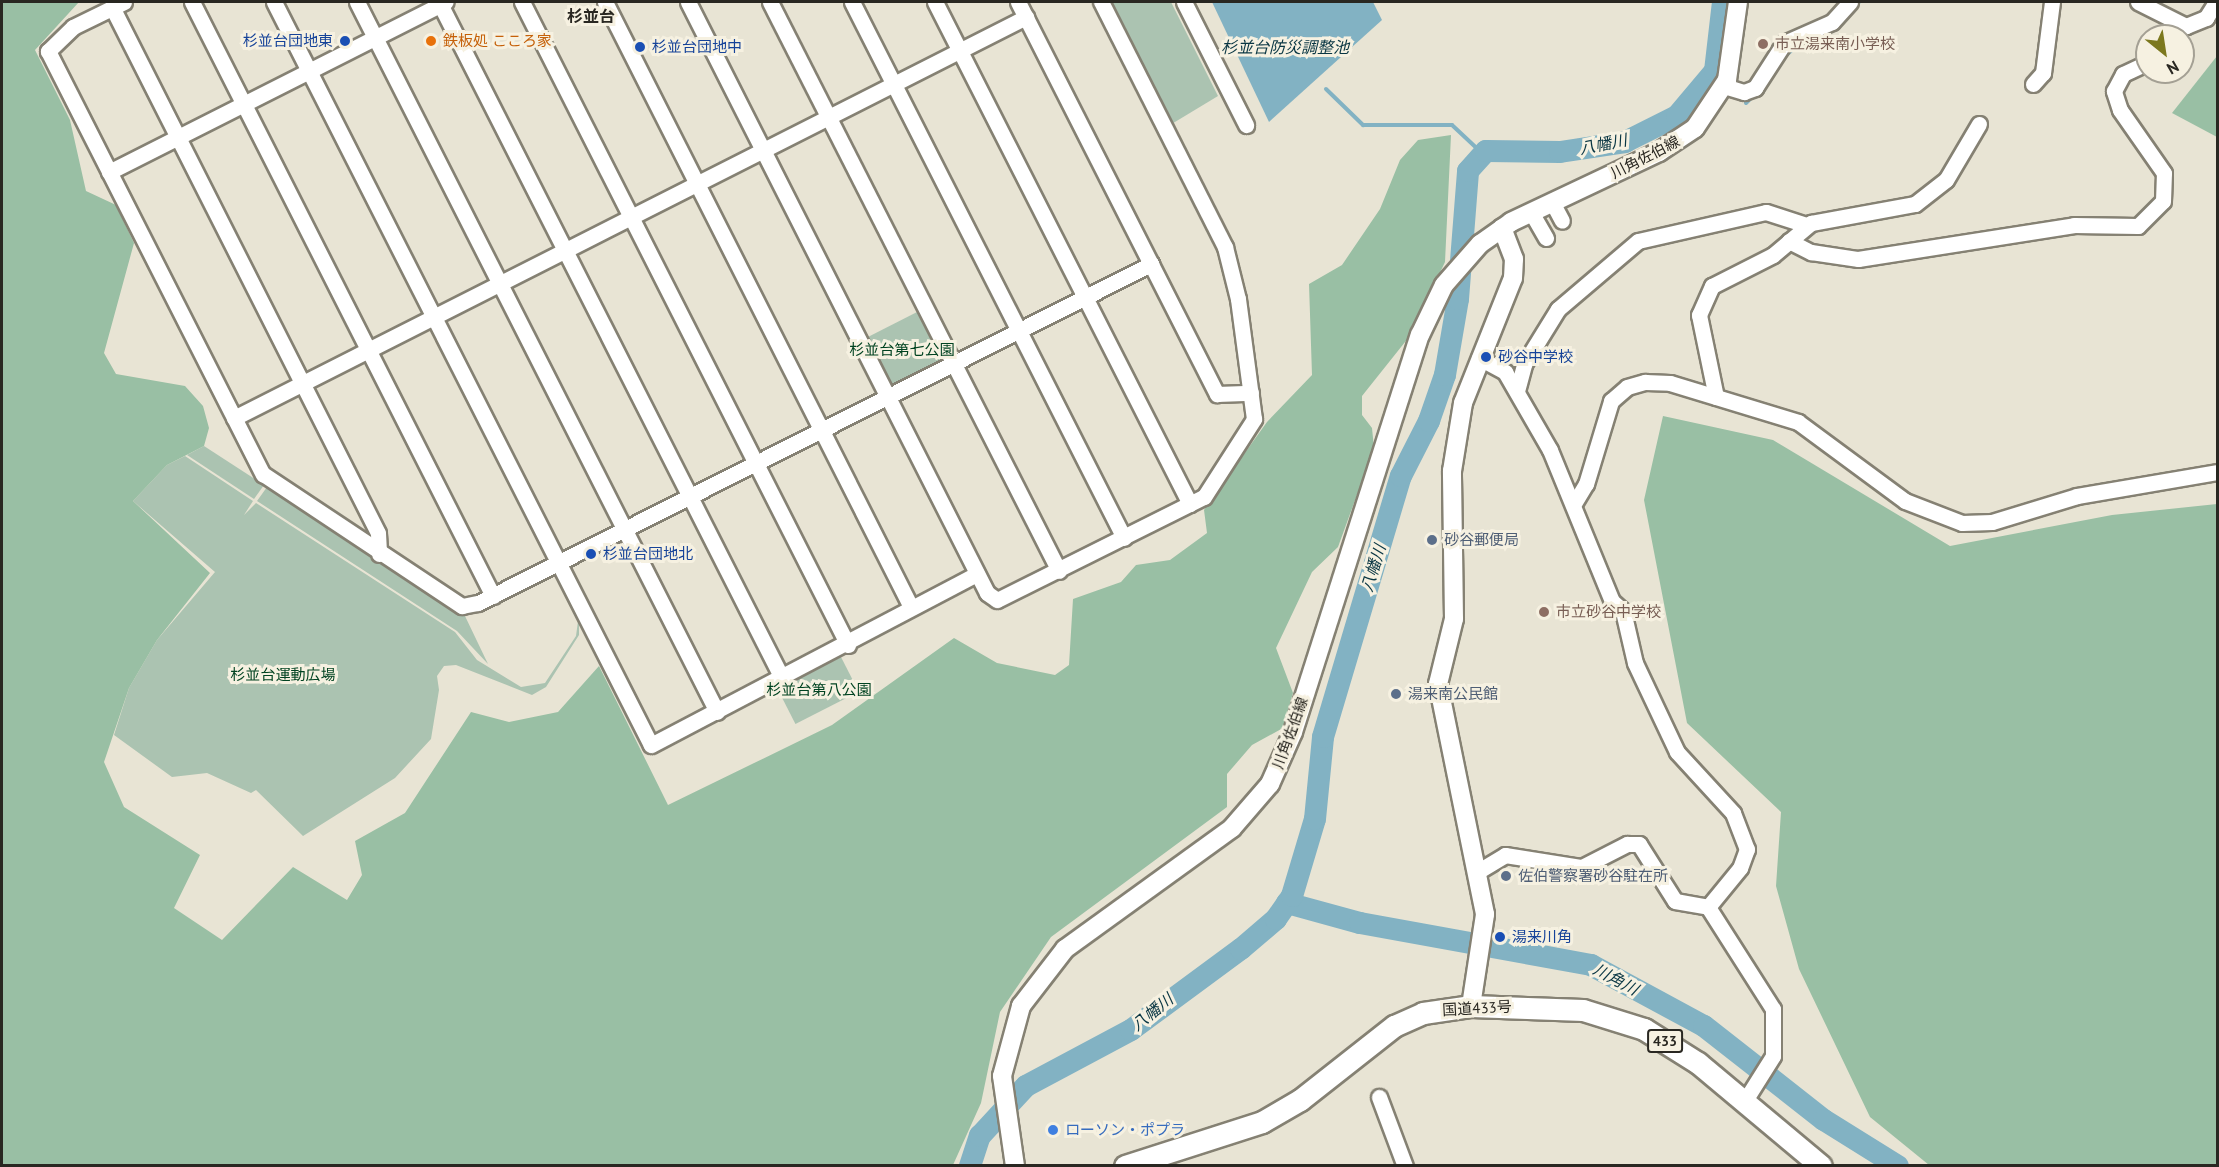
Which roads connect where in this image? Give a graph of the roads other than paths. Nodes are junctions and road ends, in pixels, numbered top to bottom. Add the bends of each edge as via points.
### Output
1 (192, 2) edge
2 (274, 2) edge
3 (357, 2) edge
4 (442, 2) edge
5 (522, 2) edge
6 (605, 2) edge
7 (688, 2) edge
8 (770, 2) edge
9 (852, 2) edge
10 (935, 2) edge
11 (1018, 2) edge
12 (1101, 2) edge
13 (1184, 2) edge
14 (1738, 2) edge
15 (1850, 2) edge
16 (2052, 2) edge
17 (2138, 2) edge
18 (2216, 2) edge
19 (118, 4) edge
20 (92, 9) edge
21 (1026, 17) junction
22 (2172, 24) edge
23 (2195, 24) edge
24 (375, 37) junction
25 (960, 51) junction
26 (2135, 68) edge
27 (309, 70) junction
28 (894, 84) junction
29 (2033, 84) dead end
30 (1724, 86) junction
31 (244, 104) junction
32 (829, 117) junction
33 (1979, 124) dead end
34 (1246, 125) dead end
35 (178, 137) junction
36 (763, 150) junction
37 (110, 172) junction
38 (697, 184) junction
39 (1552, 202) junction
40 (1531, 212) junction
41 (631, 217) junction
42 (1562, 221) dead end
43 (1806, 225) junction
44 (1502, 228) junction
45 (1546, 238) dead end
46 (1789, 241) junction
47 (566, 250) junction
48 (1151, 264) junction
49 (500, 284) junction
50 (1085, 297) junction
51 (434, 317) junction
52 (1019, 330) junction
53 (368, 350) junction
54 (1479, 357) junction
55 (954, 363) junction
56 (303, 383) junction
57 (1517, 392) junction
58 (1251, 393) junction
59 (888, 397) junction
60 (1716, 397) junction
61 (234, 418) junction
62 (822, 430) junction
63 (756, 463) junction
64 (2217, 472) edge
65 (690, 496) junction
66 (1575, 502) junction
67 (1190, 504) junction
68 (625, 530) junction
69 (1124, 538) junction
70 (379, 554) junction
71 (558, 563) junction
72 (1059, 571) junction
73 (977, 574) junction
74 (493, 596) junction
75 (911, 607) junction
76 (848, 645) junction
77 (783, 678) junction
78 (717, 712) junction
79 (1477, 872) junction
80 (1708, 907) junction
81 (1471, 1006) junction
82 (1379, 1097) dead end
83 (1744, 1102) junction
84 (1015, 1166) edge
85 (1125, 1166) edge
86 (1405, 1166) edge
87 (1821, 1166) edge

1 - 31 street
2 - 27 street
3 - 24 street
4 - 24 street
4 - 47 street
5 - 41 street
6 - 38 street
7 - 36 street
8 - 32 street
9 - 28 street
10 - 25 street
11 - 21 street
12 - 58 street via 1224,247 1239,299
13 - 34 street
14 - 30 main road, 川角佐伯線 via 1735,51
15 - 30 street via 1832,22 1784,43 1755,88 1744,92
16 - 29 street via 2043,73
17 - 22 street
18 - 23 street via 2206,18
19 - 20 street
19 - 35 street
20 - 37 street via 48,51
21 - 25 street
21 - 48 street
24 - 27 street
24 - 49 street
25 - 28 street
25 - 50 street
26 - 46 street via 2123,74 2114,91 2120,110 2164,173 2163,201 2138,226 2074,225 1858,259 1810,252
27 - 31 street
27 - 51 street
28 - 32 street
28 - 52 street
30 - 39 main road, 川角佐伯線 via 1684,137
31 - 35 street
31 - 53 street
32 - 36 street
32 - 55 street
33 - 43 street via 1946,180 1915,204
35 - 37 street
35 - 56 street
36 - 38 street
36 - 59 street
37 - 61 street
38 - 41 street
38 - 62 street
39 - 40 main road, 川角佐伯線
39 - 42 street
40 - 44 main road, 川角佐伯線
40 - 45 street
41 - 47 street
41 - 63 street
43 - 46 street
43 - 57 street via 1766,212 1638,241 1558,309 1524,364
44 - 54 main road via 1514,260 1513,279
44 - 84 main road, 川角佐伯線 via 1480,244 1438,296 1279,768 1232,828 1052,961 1014,1023 1002,1088
46 - 60 street via 1712,286 1701,304 1700,326
47 - 49 street
47 - 65 street
48 - 50 street
48 - 58 street via 1217,394
49 - 51 street
49 - 68 street
50 - 52 street
50 - 67 street
51 - 53 street
51 - 71 street
52 - 55 street
52 - 69 street
53 - 56 street
53 - 74 street
54 - 57 street via 1500,368
54 - 79 main road via 1463,403 1452,471 1454,619 1438,684
55 - 59 street
55 - 72 street
56 - 61 street
56 - 70 street via 378,533
57 - 66 street
58 - 67 street via 1252,424 1208,492
59 - 62 street
59 - 73 street
60 - 64 street via 1798,422 1905,501 1962,523 1992,522 2077,496
60 - 66 street via 1670,383 1627,387 1603,417 1586,484
61 - 70 street via 267,480
62 - 63 street
62 - 75 street
63 - 65 street
63 - 76 street
65 - 68 street
65 - 77 street
66 - 80 street via 1612,601 1623,611 1635,663 1677,752 1733,813 1747,849 1740,868
67 - 69 street
68 - 71 street
68 - 78 street
69 - 72 street
70 - 74 street via 462,606
71 - 74 street
71 - 78 street via 651,745
72 - 73 street via 997,600
73 - 75 street
75 - 76 street
76 - 77 street
77 - 78 street
79 - 80 street via 1505,855 1581,867 1627,844 1639,844 1675,901
79 - 81 main road via 1482,944
80 - 83 street via 1773,1009 1773,1056
81 - 83 highway, 国道433号 / 433 via 1562,1007 1624,1021 1681,1050
81 - 85 highway, 国道433号 / 433 via 1423,1013 1394,1026 1300,1100 1262,1122
82 - 86 street
83 - 87 highway, 国道433号 / 433

